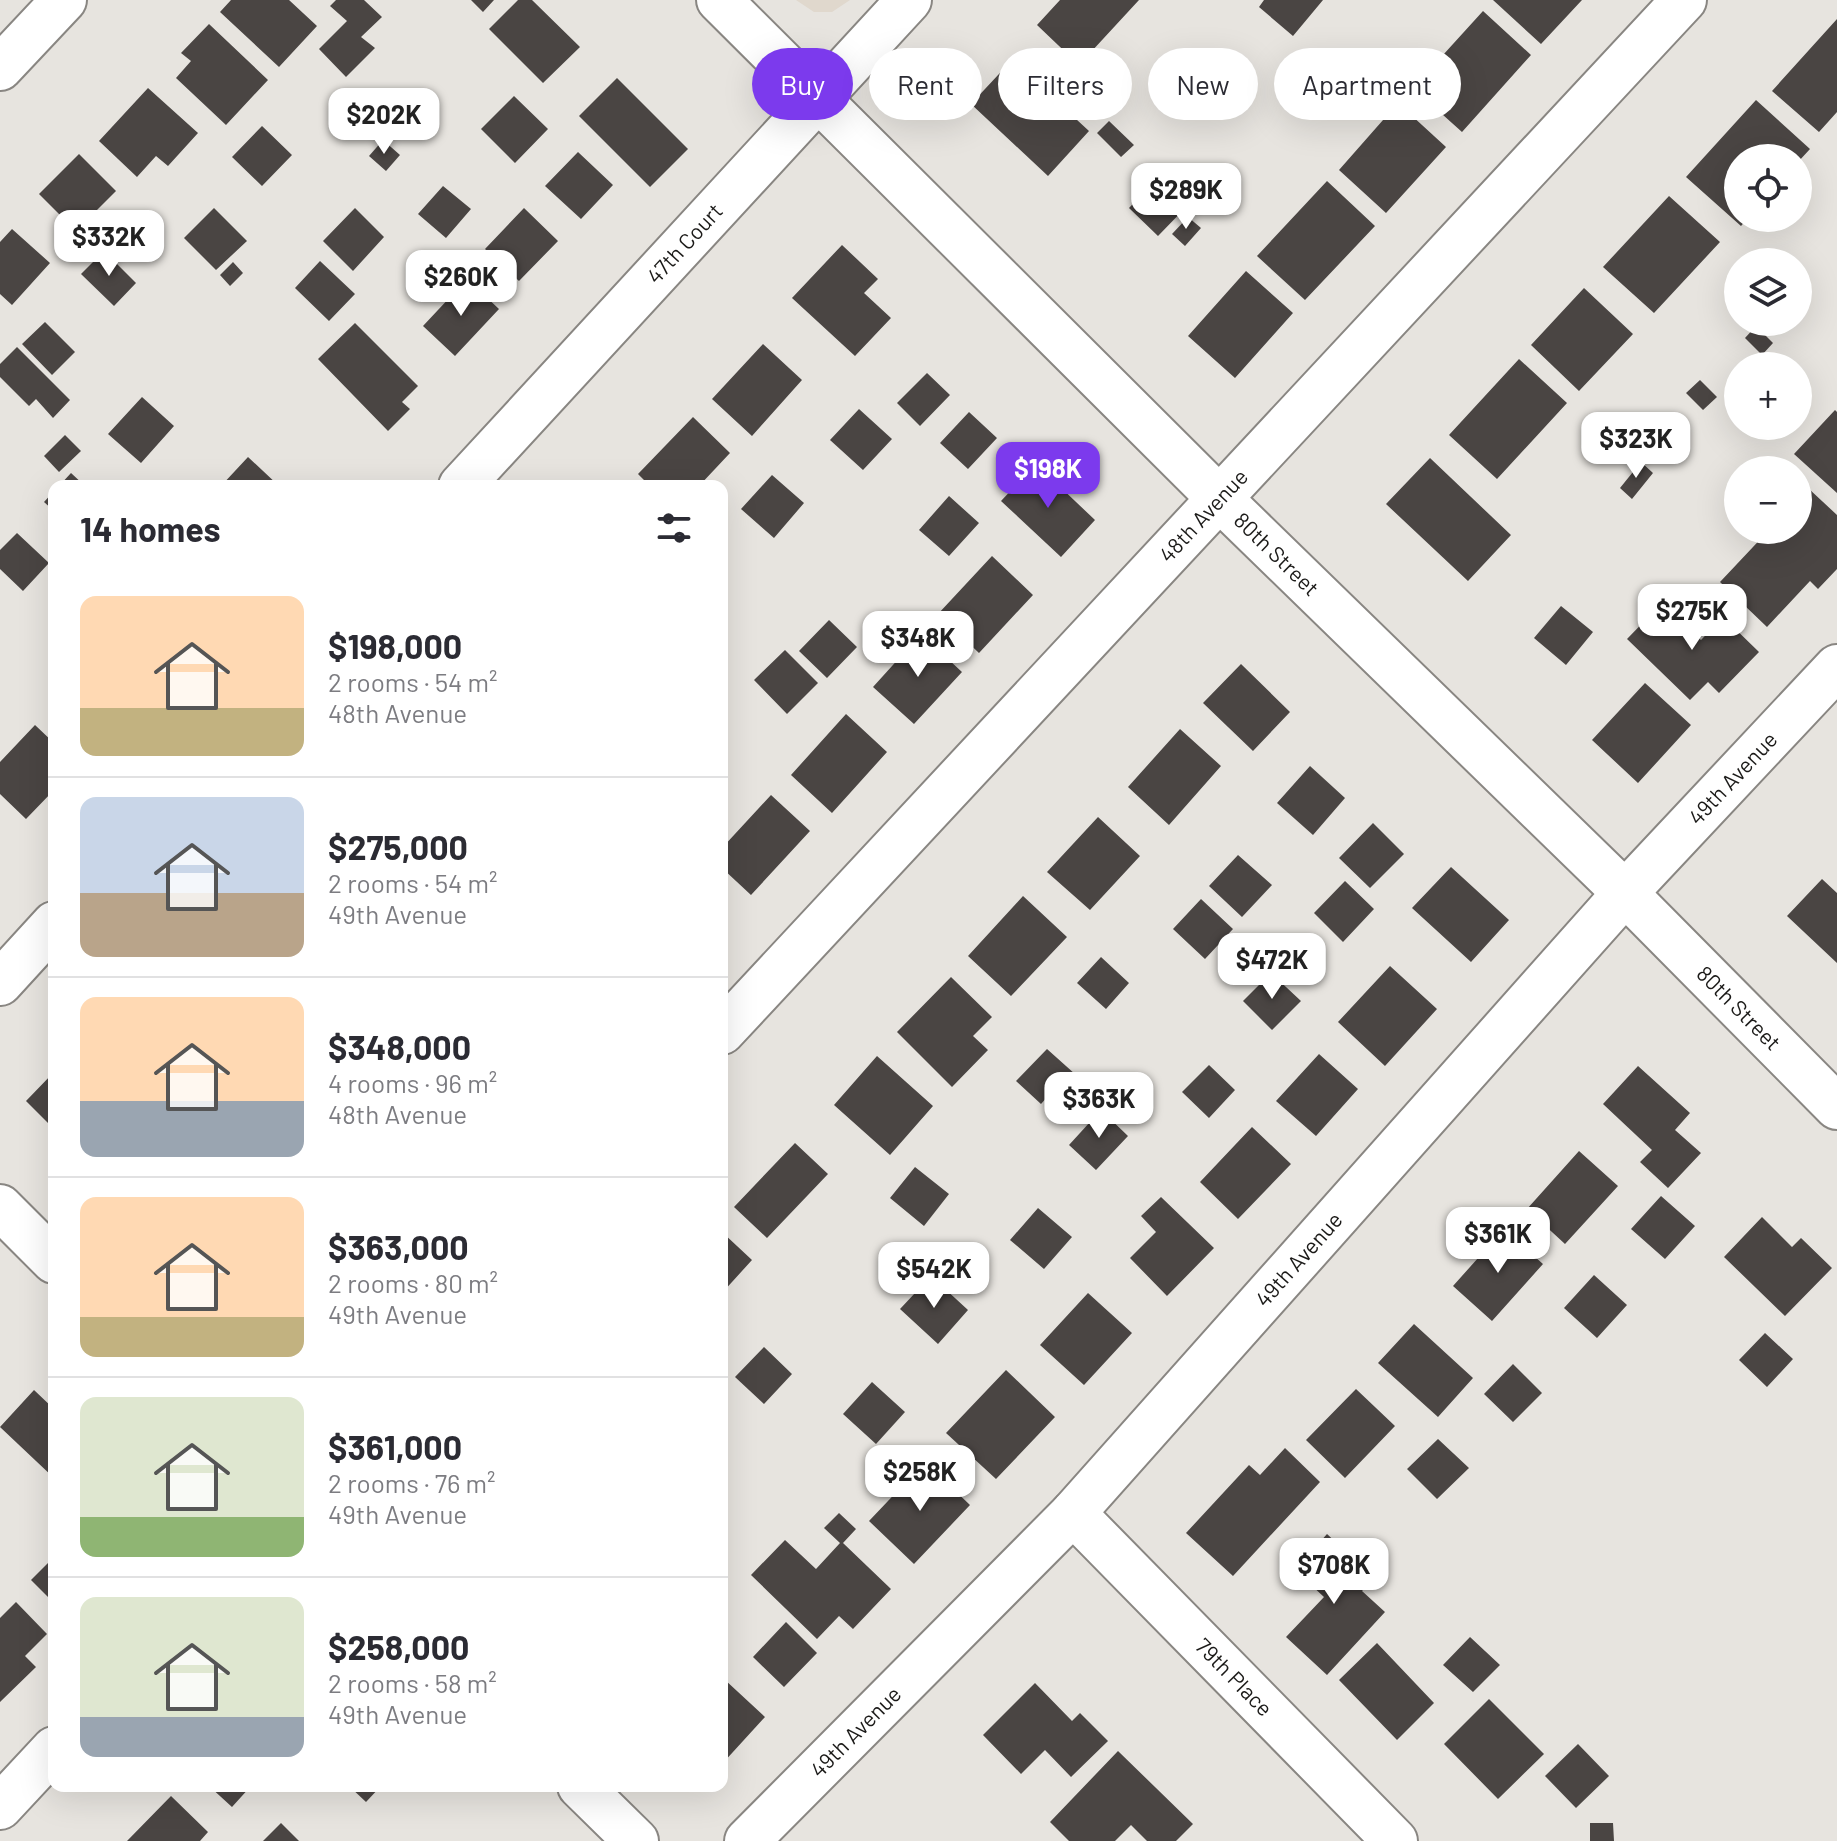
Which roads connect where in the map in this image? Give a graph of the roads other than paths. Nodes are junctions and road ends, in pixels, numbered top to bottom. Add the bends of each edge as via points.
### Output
1 (64, 0) edge
2 (719, 0) edge
3 (909, 0) edge
4 (1684, 0) edge
5 (768, 48) edge
6 (853, 62) edge
7 (0, 68) edge
8 (801, 120) edge
9 (841, 120) edge
10 (467, 480) edge
11 (1220, 499) junction
12 (1837, 667) edge
13 (1625, 893) junction
14 (48, 931) edge
15 (0, 983) edge
16 (728, 1026) edge
17 (1837, 1107) edge
18 (0, 1207) edge
19 (48, 1255) edge
20 (1073, 1513) junction
21 (48, 1755) edge
22 (586, 1792) edge
23 (0, 1807) edge
24 (636, 1841) edge
25 (747, 1841) edge
26 (1395, 1841) edge

1 - 7 street
2 - 5 street, 80th Street
3 - 6 street, 47th Court
4 - 11 street, 48th Avenue
8 - 10 street, 47th Court
9 - 11 street, 80th Street
11 - 13 street, 80th Street
11 - 16 street, 48th Avenue
12 - 13 street, 49th Avenue
13 - 17 street, 80th Street
13 - 20 street, 49th Avenue
14 - 15 street
18 - 19 street
20 - 25 street, 49th Avenue
20 - 26 street, 79th Place
21 - 23 street
22 - 24 street

